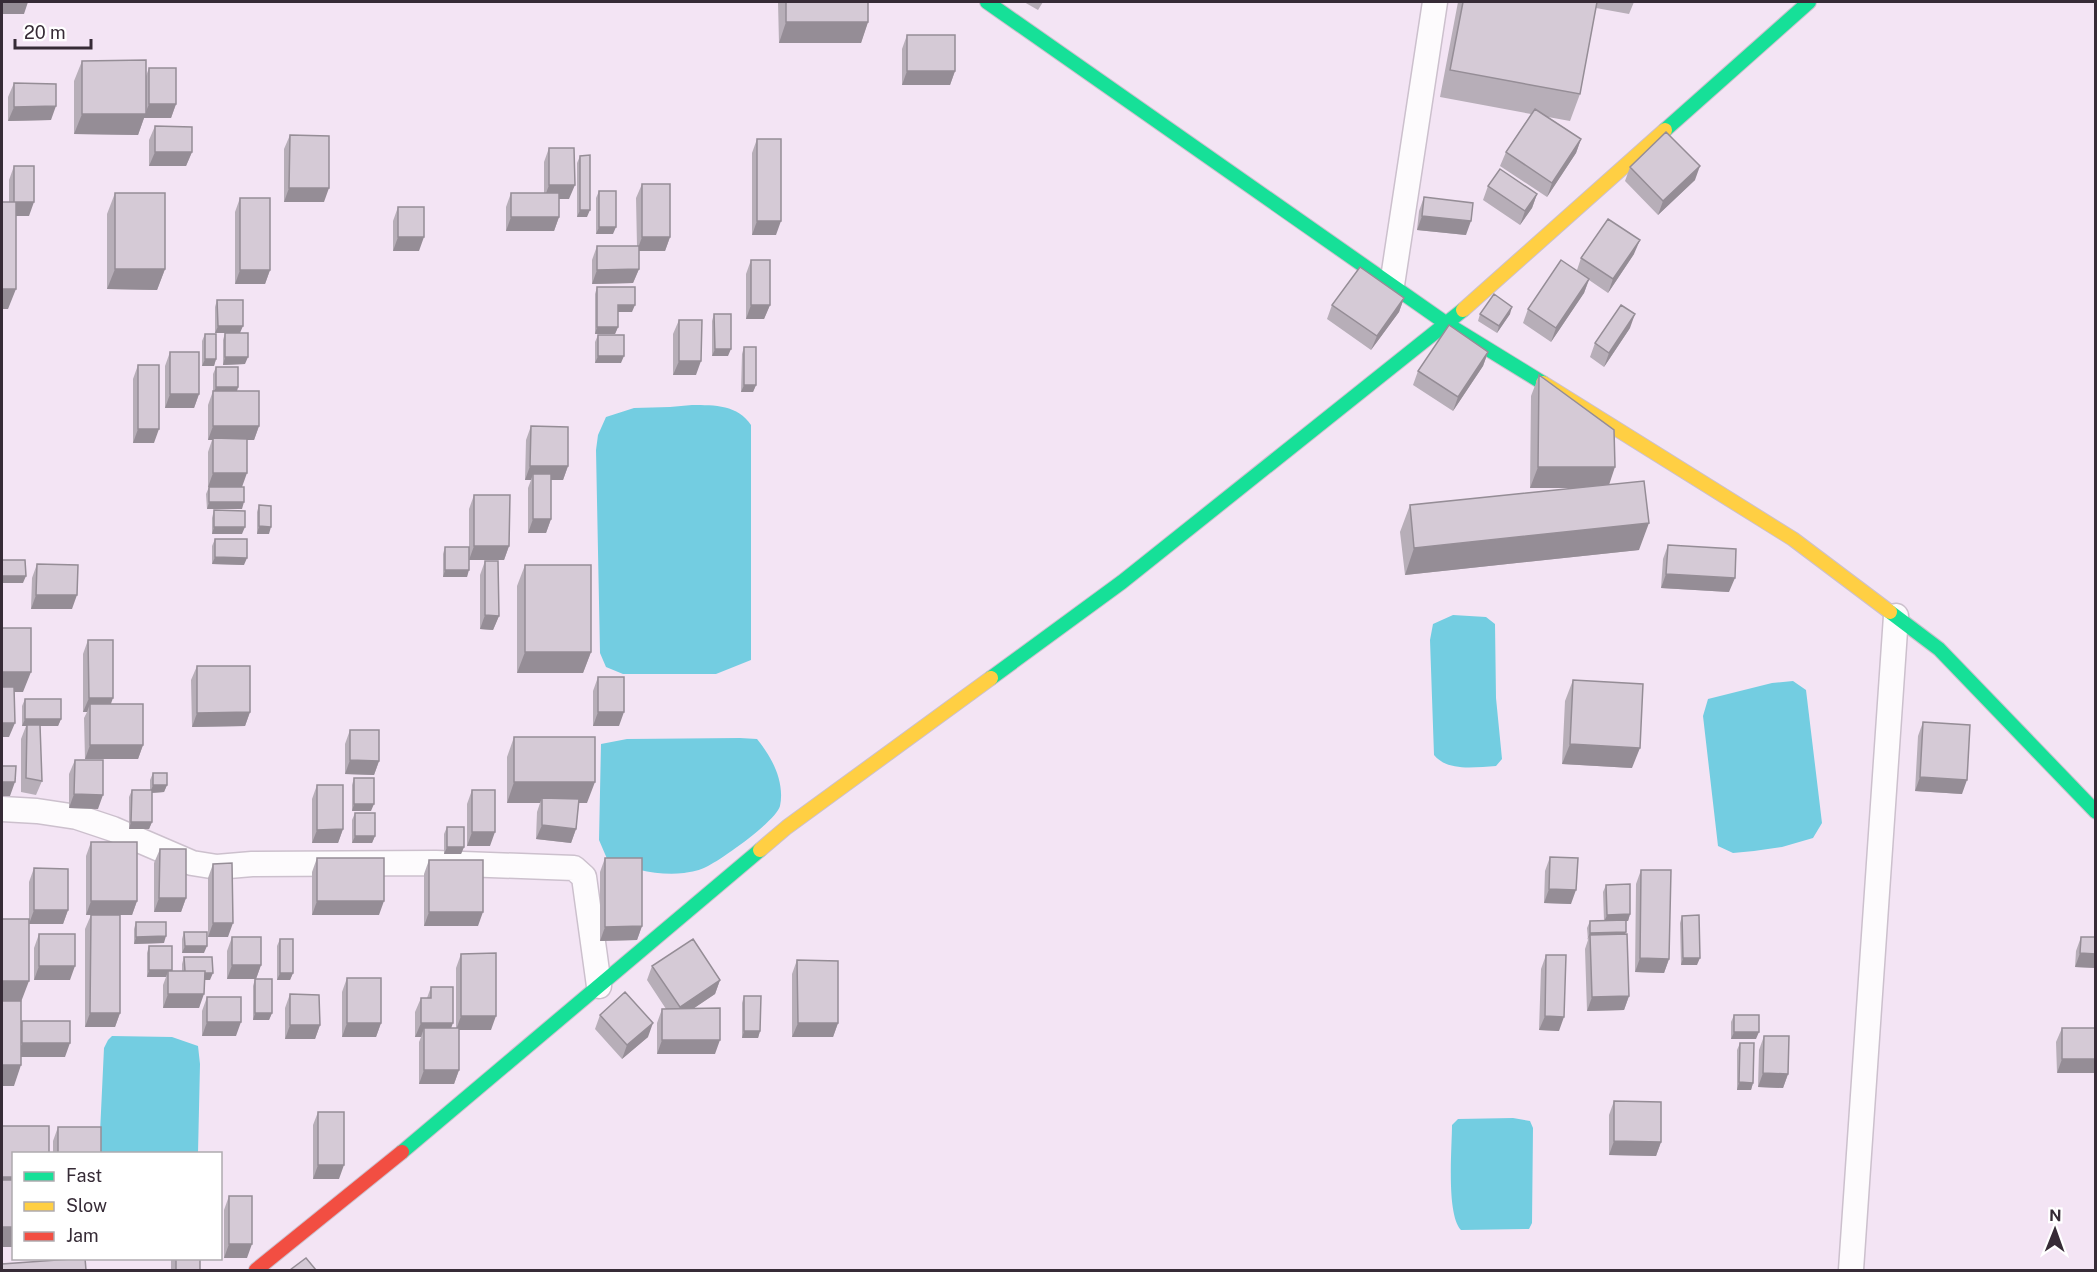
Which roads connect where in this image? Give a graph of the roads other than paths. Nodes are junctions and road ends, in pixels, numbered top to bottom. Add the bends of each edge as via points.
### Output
1 (987, 2) edge
2 (1435, 2) edge
3 (1809, 2) edge
4 (1392, 285) junction
5 (1448, 324) junction
6 (1896, 616) junction
7 (2, 809) edge
8 (2096, 812) edge
9 (599, 986) junction
10 (255, 1270) edge
11 (1851, 1270) edge

1 - 4 street
2 - 4 street
3 - 5 street
4 - 5 street
5 - 6 street via 1793,539
5 - 9 street via 1122,582 787,827
6 - 8 street via 1940,649
6 - 11 street
7 - 9 street via 77,817 192,862 217,867 436,863 574,868 584,877
9 - 10 street

